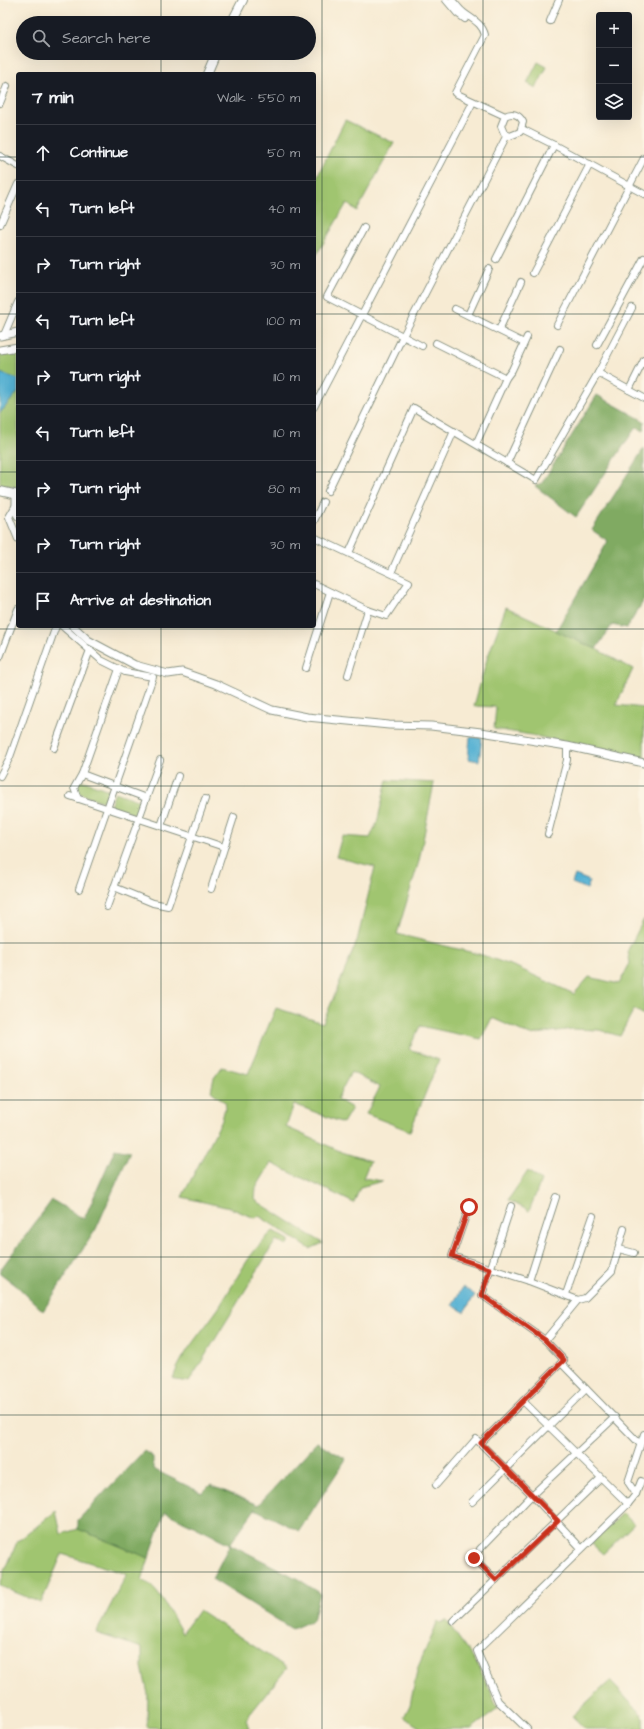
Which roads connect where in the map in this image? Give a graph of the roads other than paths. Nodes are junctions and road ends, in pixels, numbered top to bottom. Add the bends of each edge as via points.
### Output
1 (243, 0) edge
2 (446, 0) edge
3 (452, 0) edge
4 (559, 0) edge
5 (235, 16) edge
6 (550, 21) dead end
7 (485, 35) junction
8 (213, 60) edge
9 (208, 72) edge
10 (7, 86) dead end
11 (473, 102) junction
12 (0, 103) edge
13 (505, 116) junction
14 (522, 129) junction
15 (507, 135) junction
16 (554, 145) junction
17 (0, 156) edge
18 (644, 158) edge
19 (590, 164) junction
20 (16, 165) edge
21 (630, 186) junction
22 (16, 189) edge
23 (644, 194) edge
24 (0, 225) edge
25 (364, 228) dead end
26 (644, 258) edge
27 (496, 259) dead end
28 (489, 269) dead end
29 (533, 273) dead end
30 (521, 282) dead end
31 (16, 306) edge
32 (632, 308) dead end
33 (455, 309) dead end
34 (363, 315) junction
35 (468, 315) junction
36 (557, 325) dead end
37 (499, 330) junction
38 (16, 332) edge
39 (2, 336) edge
40 (403, 336) junction
41 (436, 343) dead end
42 (597, 345) dead end
43 (422, 346) dead end
44 (16, 347) edge
45 (560, 349) dead end
46 (0, 350) edge
47 (644, 360) edge
48 (598, 373) junction
49 (506, 378) junction
50 (629, 390) junction
51 (644, 398) edge
52 (316, 403) edge
53 (454, 431) junction
54 (476, 444) junction
55 (507, 463) junction
56 (0, 491) edge
57 (328, 491) dead end
58 (16, 495) edge
59 (323, 502) dead end
60 (16, 505) edge
61 (316, 516) edge
62 (16, 534) edge
63 (316, 538) edge
64 (349, 553) junction
65 (391, 573) junction
66 (316, 585) edge
67 (330, 592) junction
68 (368, 610) junction
69 (16, 614) edge
70 (55, 628) edge
71 (64, 628) edge
72 (75, 628) edge
73 (90, 650) junction
74 (0, 657) edge
75 (306, 668) dead end
76 (119, 669) junction
77 (348, 675) dead end
78 (567, 746) junction
79 (54, 748) dead end
80 (160, 760) dead end
81 (644, 762) edge
82 (82, 774) junction
83 (0, 776) edge
84 (178, 776) dead end
85 (114, 787) junction
86 (70, 796) dead end
87 (78, 798) junction
88 (146, 798) junction
89 (205, 799) dead end
90 (107, 808) junction
91 (234, 817) dead end
92 (139, 819) junction
93 (161, 826) junction
94 (548, 834) dead end
95 (193, 837) junction
96 (224, 847) junction
97 (114, 887) junction
98 (79, 889) dead end
99 (211, 889) dead end
100 (107, 907) dead end
101 (556, 1197) dead end
102 (511, 1206) dead end
103 (469, 1207) dead end
104 (593, 1216) dead end
105 (624, 1229) dead end
106 (619, 1249) junction
107 (634, 1253) dead end
108 (490, 1269) junction
109 (529, 1281) junction
110 (566, 1294) junction
111 (578, 1300) junction
112 (545, 1340) junction
113 (561, 1363) junction
114 (586, 1389) junction
115 (523, 1401) junction
116 (615, 1417) junction
117 (549, 1426) junction
118 (644, 1434) edge
119 (481, 1443) junction
120 (640, 1444) junction
121 (577, 1453) junction
122 (506, 1469) junction
123 (601, 1478) junction
124 (641, 1481) dead end
125 (436, 1484) dead end
126 (636, 1494) junction
127 (532, 1495) junction
128 (472, 1502) dead end
129 (628, 1504) junction
130 (558, 1521) junction
131 (581, 1548) junction
132 (480, 1549) dead end
133 (474, 1558) dead end
134 (496, 1580) junction
135 (453, 1620) dead end
136 (527, 1729) edge

1 - 5 main road
2 - 7 street via 457,13
3 - 7 street via 462,12 483,28
4 - 6 street
7 - 11 street via 455,93
8 - 9 main road
10 - 12 street
11 - 13 street
11 - 34 street
13 - 14 street via 519,116 523,122
13 - 15 street via 501,126
14 - 15 street via 518,134
14 - 16 street
15 - 40 street
16 - 19 street
16 - 27 street
17 - 20 street
18 - 21 street
19 - 21 street
19 - 29 street
21 - 23 street
21 - 36 street
22 - 24 street
25 - 34 street via 327,297
26 - 42 street
28 - 35 street
30 - 37 street
31 - 39 street
32 - 48 street
33 - 35 street
34 - 40 street
34 - 52 street
35 - 37 street
37 - 49 street via 526,340
38 - 39 street
40 - 43 street
40 - 57 street
41 - 49 street
44 - 46 street
45 - 55 street
47 - 50 street
48 - 50 street
48 - 55 street via 536,480
49 - 54 street
50 - 51 street
53 - 54 street
53 - 64 street via 414,408
53 - 65 street
54 - 55 street
56 - 58 main road
59 - 61 street
60 - 62 street via 9,517
63 - 64 street
64 - 65 street
65 - 68 street via 409,582 386,616
66 - 67 street
67 - 68 street
67 - 75 street
68 - 77 street
69 - 74 street
70 - 83 street via 10,757
71 - 73 street
72 - 78 street via 88,640 135,665 168,674 182,672 216,684 272,710 307,717 481,732
73 - 76 street via 101,660
73 - 79 street
76 - 82 street
76 - 85 street via 153,677
78 - 81 street
78 - 94 street via 567,760
80 - 88 street
82 - 85 street
82 - 87 street via 74,788
84 - 93 street
85 - 88 street
85 - 90 street
86 - 87 street
87 - 90 street
88 - 92 street
89 - 95 street
90 - 92 street
90 - 98 street
91 - 96 street
92 - 93 street
92 - 97 street
93 - 95 street
95 - 96 street
95 - 97 street via 168,906 153,903
96 - 99 street
97 - 100 street
101 - 109 street
102 - 108 street
103 - 108 street via 452,1256
104 - 110 street
105 - 106 street
106 - 107 street
106 - 111 street via 612,1270 585,1298
108 - 109 street
108 - 112 street via 482,1295
109 - 110 street
110 - 111 street
111 - 112 street
112 - 113 street via 564,1360
113 - 114 street
113 - 115 street
114 - 116 street
114 - 117 street
115 - 117 street
115 - 119 street
116 - 120 street
116 - 121 street
117 - 121 street
117 - 122 street
118 - 120 street
119 - 122 street
119 - 125 street via 476,1439
120 - 126 street via 628,1482
121 - 123 street
121 - 127 street
122 - 127 street
122 - 128 street
123 - 129 street
123 - 130 street
124 - 126 street
126 - 129 street
127 - 130 street
127 - 132 street
129 - 131 street
130 - 131 street
130 - 134 street
131 - 136 street via 478,1651 498,1701
133 - 134 street
134 - 135 street

